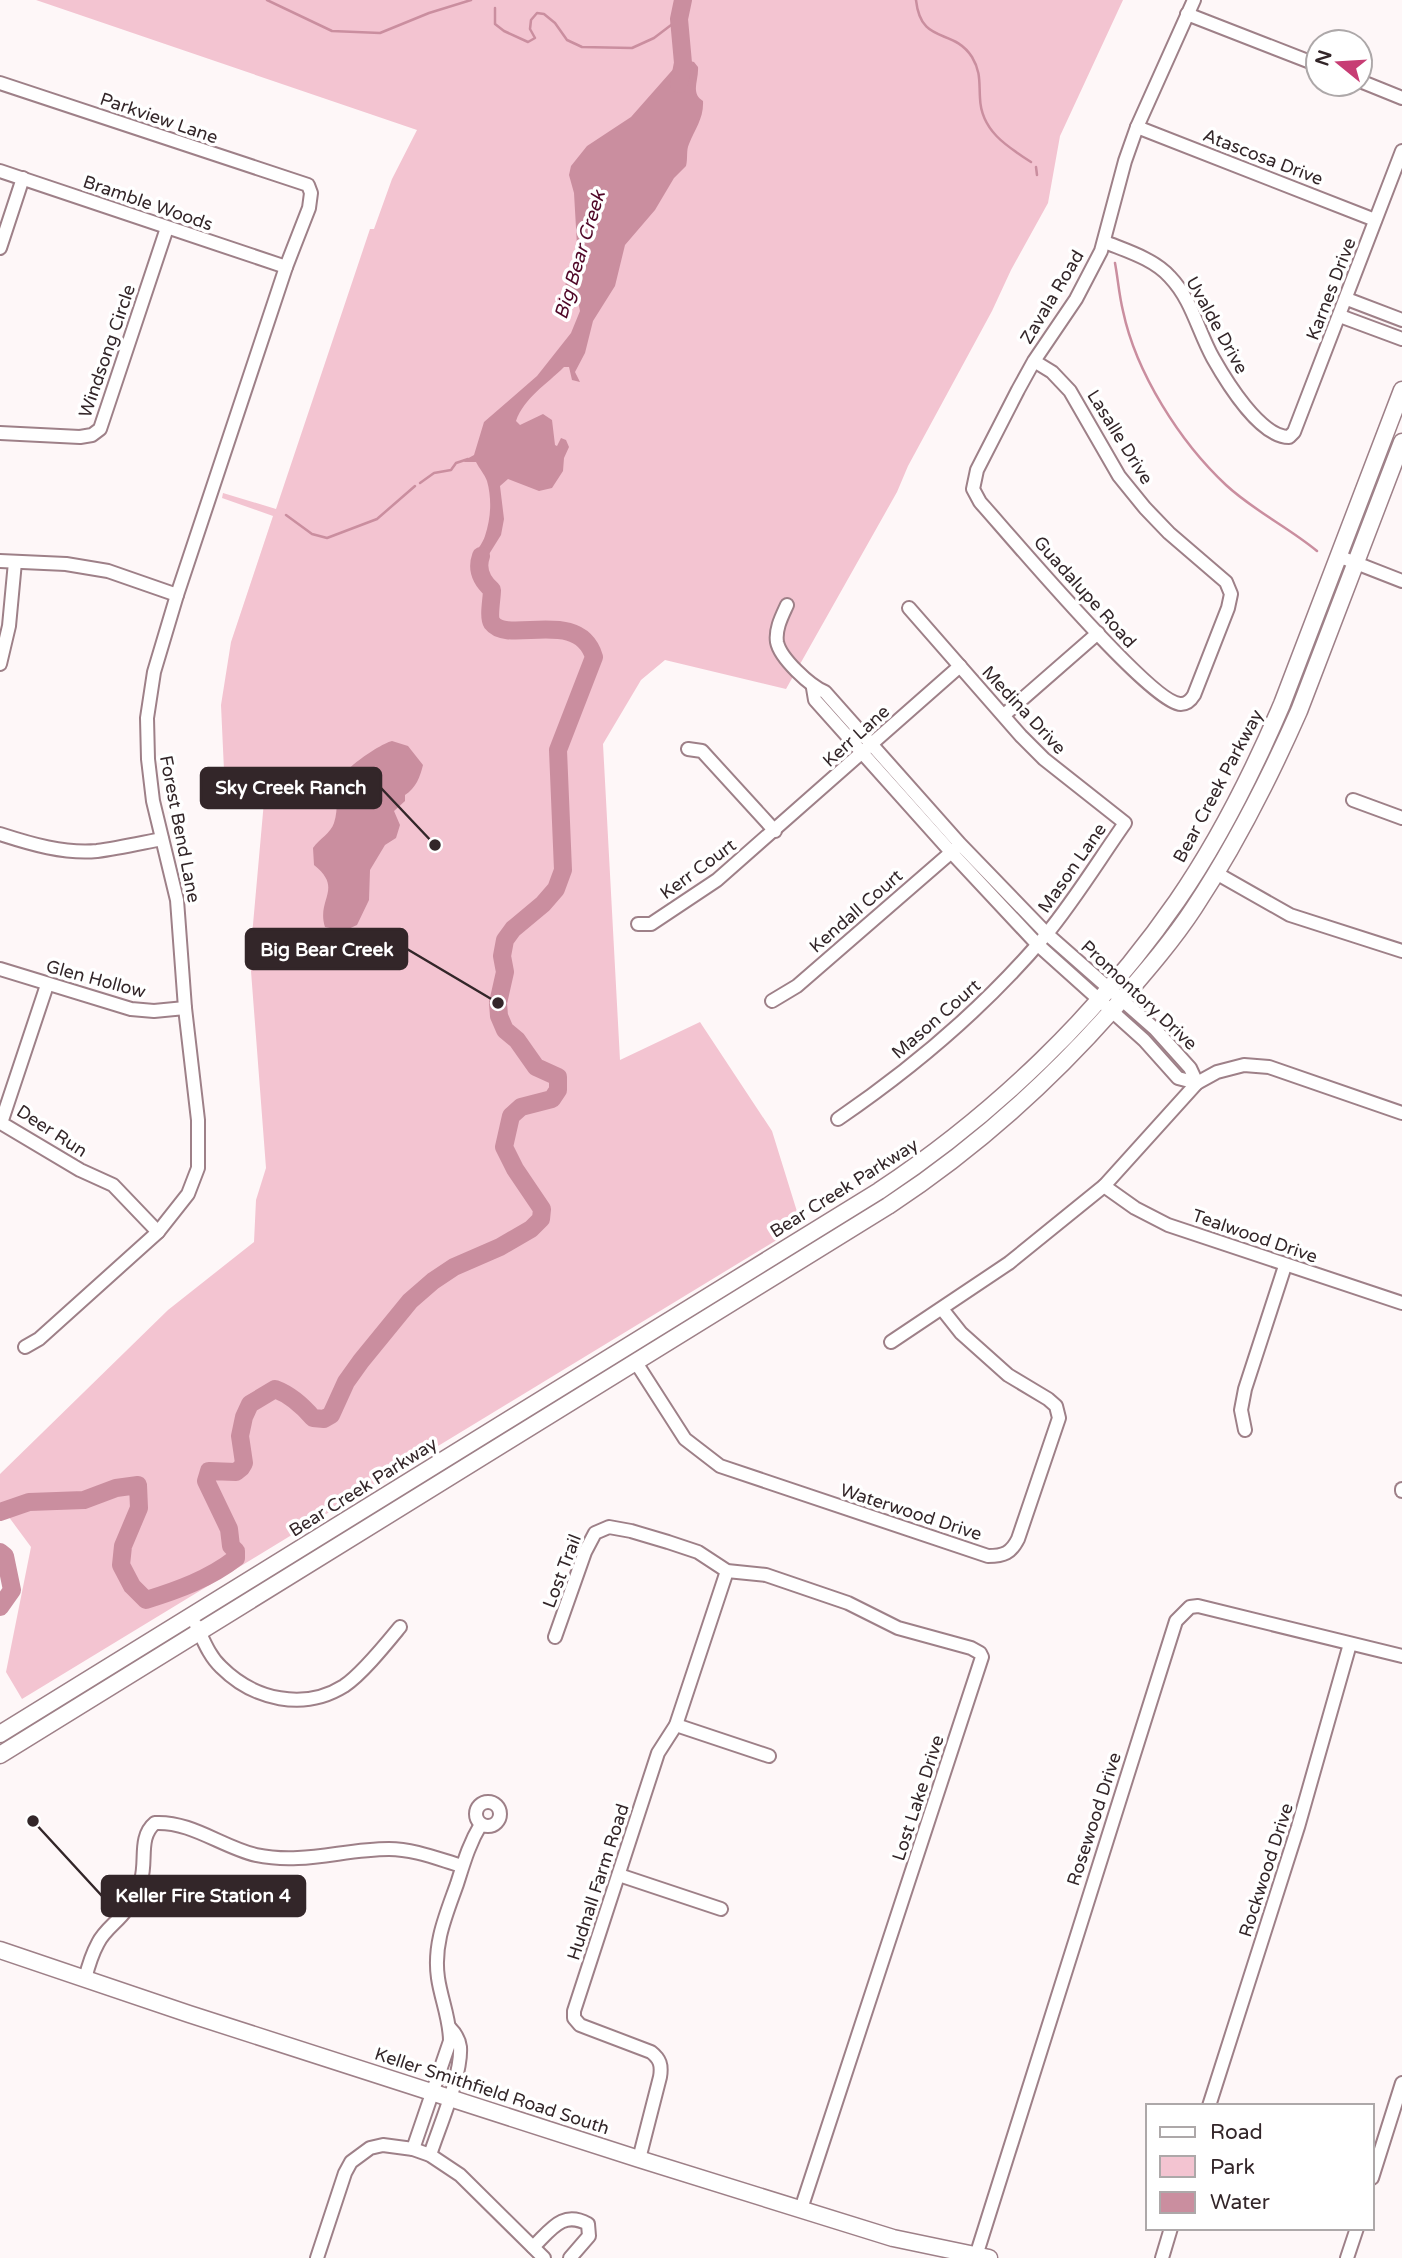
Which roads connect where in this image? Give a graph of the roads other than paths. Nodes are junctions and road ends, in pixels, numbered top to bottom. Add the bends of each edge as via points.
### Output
1 (1194, 0) edge
2 (1187, 14) junction
3 (1304, 60) edge
4 (0, 83) edge
5 (1374, 86) edge
6 (1402, 97) edge
7 (1137, 127) junction
8 (1402, 151) edge
9 (0, 171) edge
10 (23, 178) junction
11 (308, 185) joint
12 (1376, 220) junction
13 (167, 228) junction
14 (1105, 242) junction
15 (0, 248) edge
16 (286, 267) junction
17 (1347, 299) junction
18 (1340, 316) junction
19 (1402, 320) edge
20 (1402, 339) edge
21 (1034, 360) junction
22 (1402, 390) edge
23 (0, 433) edge
24 (1289, 437) joint
25 (1402, 442) edge
26 (973, 489) joint
27 (1338, 556) junction
28 (0, 561) edge
29 (15, 562) junction
30 (1355, 562) junction
31 (1402, 581) edge
32 (177, 594) junction
33 (787, 605) dead end
34 (909, 608) dead end
35 (1098, 633) junction
36 (0, 664) edge
37 (960, 666) junction
38 (1183, 704) joint
39 (1004, 715) junction
40 (866, 748) junction
41 (688, 749) dead end
42 (1353, 800) dead end
43 (1402, 818) edge
44 (1125, 823) joint
45 (775, 831) junction
46 (0, 834) edge
47 (162, 839) junction
48 (956, 848) junction
49 (1216, 873) junction
50 (638, 924) dead end
51 (1047, 934) junction
52 (1037, 944) junction
53 (1402, 951) edge
54 (1078, 960) junction
55 (0, 969) edge
56 (1069, 972) junction
57 (47, 985) junction
58 (1103, 994) junction
59 (772, 1001) dead end
60 (1117, 1005) junction
61 (185, 1008) junction
62 (1155, 1029) junction
63 (1144, 1040) junction
64 (1197, 1083) junction
65 (1402, 1113) edge
66 (838, 1119) dead end
67 (1104, 1186) junction
68 (159, 1232) junction
69 (1286, 1266) junction
70 (1402, 1303) edge
71 (942, 1309) junction
72 (891, 1342) dead end
73 (25, 1347) dead end
74 (635, 1362) junction
75 (1244, 1430) dead end
76 (727, 1571) junction
77 (191, 1618) junction
78 (400, 1627) dead end
79 (199, 1632) junction
80 (555, 1637) dead end
81 (1350, 1644) junction
82 (1402, 1656) edge
83 (77, 1686) junction
84 (86, 1702) junction
85 (16, 1724) junction
86 (676, 1725) junction
87 (0, 1734) edge
88 (26, 1739) junction
89 (0, 1755) edge
90 (769, 1756) dead end
91 (481, 1824) dead end
92 (462, 1866) junction
93 (619, 1875) junction
94 (721, 1909) dead end
95 (0, 1950) edge
96 (85, 1979) junction
97 (450, 2028) junction
98 (1402, 2083) edge
99 (431, 2091) junction
100 (449, 2097) junction
101 (1210, 2104) edge
102 (413, 2149) junction
103 (430, 2155) junction
104 (639, 2159) junction
105 (1374, 2172) edge
106 (801, 2209) junction
107 (1170, 2230) edge
108 (1356, 2230) edge
109 (533, 2247) junction
110 (981, 2257) edge
111 (317, 2258) edge
112 (544, 2258) edge
113 (570, 2258) edge
114 (1162, 2258) edge
115 (1347, 2258) edge

1 - 2 street, Zavala Road
2 - 3 street
2 - 7 street, Zavala Road
4 - 11 street, Parkview Lane
5 - 6 street
7 - 12 street, Atascosa Drive
7 - 14 street, Zavala Road
8 - 12 street, Karnes Drive
9 - 10 street, Bramble Woods
10 - 13 street, Bramble Woods
10 - 15 street
11 - 16 street, Forest Bend Lane via 309,208
12 - 17 street, Karnes Drive
13 - 16 street, Bramble Woods
13 - 23 street, Windsong Circle via 100,429 80,437
14 - 21 street, Zavala Road via 1076,299
14 - 24 street, Uvalde Drive via 1168,275 1234,390 1263,426
16 - 32 street, Forest Bend Lane
17 - 18 street, Karnes Drive
17 - 19 street
18 - 20 street
18 - 24 street, Karnes Drive
21 - 26 street, Zavala Road via 977,470
21 - 38 street, Lasalle Drive via 1070,391 1119,476 1144,508 1226,582 1231,594 1228,608 1194,695
22 - 27 main road, Bear Creek Parkway
25 - 30 main road, Bear Creek Parkway
26 - 35 street, Guadalupe Road
27 - 30 street
27 - 58 main road, Bear Creek Parkway via 1273,725 1221,829 1179,899
28 - 29 street
29 - 32 street via 108,571
29 - 36 street
30 - 31 street
30 - 49 main road, Bear Creek Parkway via 1281,753
32 - 47 street, Forest Bend Lane via 154,672 147,718 150,780
33 - 40 street, Promontory Drive via 777,643 784,656 813,688 825,692
34 - 37 street, Medina Drive
35 - 38 street, Guadalupe Road via 1141,677 1168,699
35 - 39 street
37 - 39 street, Medina Drive
37 - 40 street, Kerr Lane
39 - 44 street, Medina Drive via 1044,759
40 - 45 street, Kerr Lane
40 - 48 street, Promontory Drive
41 - 45 street via 702,751
42 - 43 street
44 - 51 street, Mason Lane
45 - 50 street, Kerr Court via 717,880 651,924
46 - 47 street via 38,846 96,851
47 - 61 street, Forest Bend Lane via 177,900
48 - 51 street, Promontory Drive
48 - 52 street, Promontory Drive
48 - 59 street, Kendall Court via 797,986
49 - 53 street via 1290,915
49 - 60 main road, Bear Creek Parkway via 1170,942
51 - 52 street, Mason Court
51 - 54 street, Promontory Drive
52 - 56 street, Promontory Drive
52 - 66 street, Mason Court via 938,1044
54 - 56 street
54 - 58 street, Promontory Drive
55 - 57 street, Glen Hollow
56 - 58 street, Promontory Drive
57 - 61 street, Glen Hollow via 131,1009
57 - 68 street, Deer Run via 1,1123 113,1185
58 - 60 street, Promontory Drive
58 - 77 main road, Bear Creek Parkway via 1003,1095 916,1166
60 - 62 street, Promontory Drive
60 - 63 street, Promontory Drive
60 - 74 main road, Bear Creek Parkway via 1032,1093 955,1160
61 - 68 street, Forest Bend Lane via 198,1119 198,1168 188,1194
62 - 63 street
62 - 64 street, Promontory Drive via 1190,1068
63 - 64 street, Promontory Drive via 1178,1078
64 - 65 street via 1244,1065 1269,1067
64 - 67 street
67 - 69 street, Tealwood Drive via 1168,1225
67 - 71 street via 1009,1263
68 - 73 street, Forest Bend Lane
69 - 70 street, Tealwood Drive
69 - 75 street via 1245,1390
71 - 72 street
71 - 74 street, Waterwood Drive via 1007,1375 1056,1406 1059,1418 1018,1539 1000,1556 988,1556 720,1466 685,1439
74 - 79 main road, Bear Creek Parkway
76 - 80 street, Lost Trail via 698,1552 608,1527 595,1533 585,1552
76 - 86 street, Hudnall Farm Road
76 - 106 street, Lost Lake Drive via 766,1575 848,1603 898,1628 971,1648 982,1657
77 - 79 street
77 - 83 main road, Bear Creek Parkway
78 - 79 street via 346,1685 291,1702 249,1689 220,1667
79 - 84 main road, Bear Creek Parkway
81 - 82 street, Rosewood Drive
81 - 101 street, Rockwood Drive via 1302,1815
81 - 110 street, Rosewood Drive via 1198,1606 1182,1612 1176,1621
83 - 84 main road
83 - 85 main road, Bear Creek Parkway
84 - 88 main road, Bear Creek Parkway
85 - 87 main road, Bear Creek Parkway
85 - 88 main road
86 - 90 street
86 - 93 street, Hudnall Farm Road via 658,1753
88 - 89 main road, Bear Creek Parkway
91 - 92 street
92 - 96 street via 392,1849 299,1860 277,1858 247,1852 187,1828 155,1824 148,1829 134,1897 98,1942
92 - 97 street via 438,1946 438,1977
93 - 94 street
93 - 104 street, Hudnall Farm Road via 574,2018 580,2025 658,2058 662,2068
95 - 96 main road, Keller Smithfield Road South
96 - 99 main road, Keller Smithfield Road South
97 - 99 street via 450,2041
97 - 100 street via 460,2045
98 - 105 street
99 - 100 main road, Keller Smithfield Road South
99 - 102 street
100 - 103 street
100 - 104 main road, Keller Smithfield Road South
102 - 103 street
102 - 111 street via 370,2147 351,2162
103 - 109 street via 460,2175
104 - 106 main road, Keller Smithfield Road South
106 - 110 main road, Keller Smithfield Road South via 893,2238
107 - 114 street
108 - 115 street
109 - 112 street
109 - 113 street via 565,2219 573,2218 588,2224 589,2236

